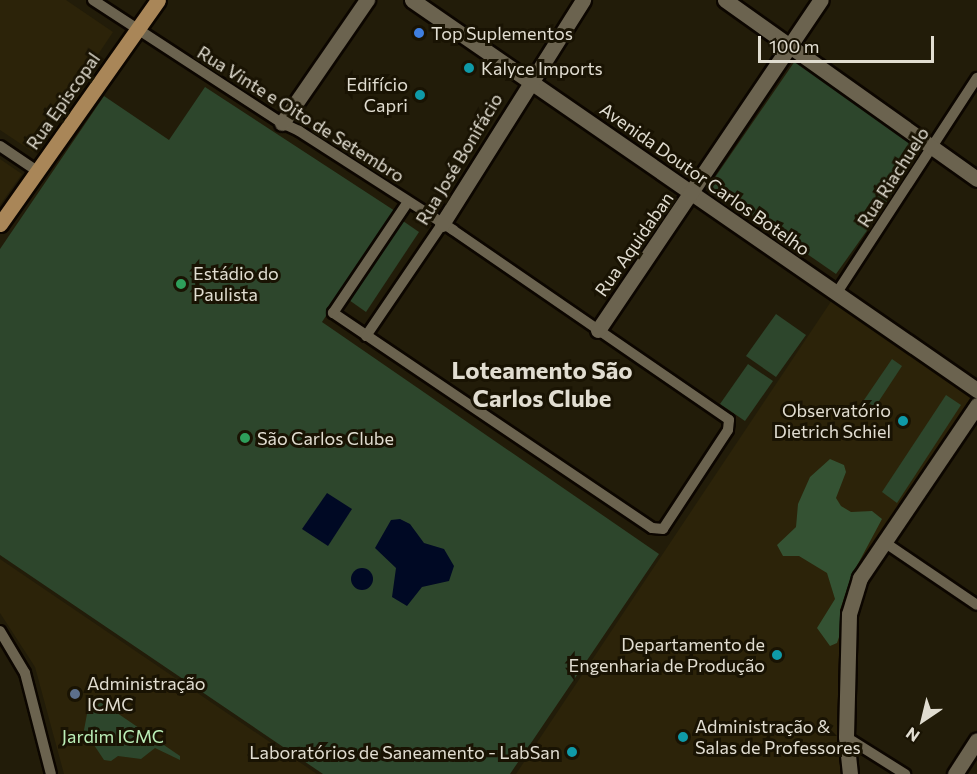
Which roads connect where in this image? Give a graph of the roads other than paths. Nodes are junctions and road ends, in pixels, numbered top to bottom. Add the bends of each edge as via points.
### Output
1 (93, 0) edge
2 (158, 0) edge
3 (367, 0) edge
4 (412, 0) edge
5 (584, 0) edge
6 (725, 0) edge
7 (821, 0) edge
8 (137, 30) junction
9 (793, 45) junction
10 (977, 78) edge
11 (530, 81) junction
12 (282, 123) junction
13 (0, 146) edge
14 (932, 148) junction
15 (37, 171) junction
16 (977, 179) edge
17 (692, 195) junction
18 (408, 202) junction
19 (0, 224) edge
20 (442, 224) junction
21 (836, 294) junction
22 (598, 330) junction
23 (366, 336) junction
24 (977, 390) edge
25 (977, 405) edge
26 (729, 420) joint
27 (884, 542) junction
28 (977, 605) edge
29 (0, 631) edge
30 (846, 736) junction
31 (977, 740) edge
32 (51, 774) edge
33 (850, 774) edge
34 (905, 774) edge
35 (955, 774) edge

1 - 8 street, Rua Vinte e Oito de Setembro
2 - 8 main road, Rua Episcopal
3 - 12 main road
4 - 11 main road, Avenida Doutor Carlos Botelho
5 - 11 main road, Rua José Bonifácio
6 - 9 main road
7 - 9 main road, Rua Aquidaban
8 - 12 street, Rua Vinte e Oito de Setembro
8 - 15 main road, Rua Episcopal
9 - 14 main road
9 - 17 main road, Rua Aquidaban
10 - 14 street, Rua Riachuelo
11 - 17 main road, Avenida Doutor Carlos Botelho
11 - 20 main road, Rua José Bonifácio
12 - 18 street, Rua Vinte e Oito de Setembro
13 - 15 street
14 - 16 main road
14 - 21 street, Rua Riachuelo
15 - 19 main road, Rua Episcopal
17 - 21 main road, Avenida Doutor Carlos Botelho
17 - 22 main road, Rua Aquidaban
18 - 20 street, Rua Vinte e Oito de Setembro
18 - 23 street, Rua José Bonifácio via 333,313
20 - 22 street, Rua Vinte e Oito de Setembro
20 - 23 street, Rua José Bonifácio
21 - 24 main road, Avenida Doutor Carlos Botelho
22 - 26 street, Rua Vinte e Oito de Setembro
23 - 26 street, Rua José Bonifácio via 652,528 663,529 728,430
25 - 27 main road
27 - 28 street
27 - 30 main road via 860,578 849,614
29 - 32 street via 25,673
30 - 33 main road
30 - 34 street
31 - 35 main road

